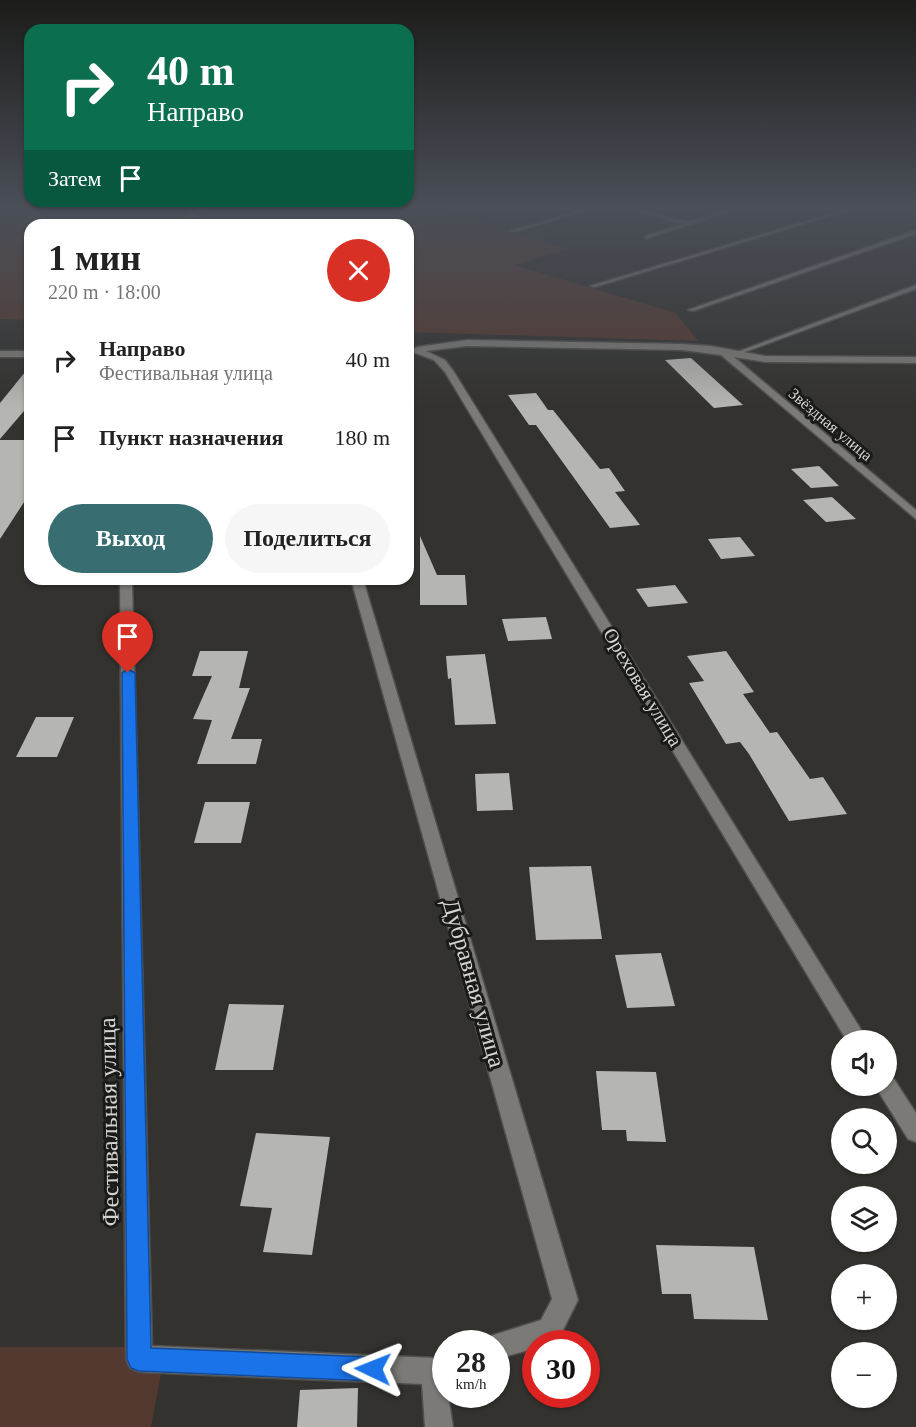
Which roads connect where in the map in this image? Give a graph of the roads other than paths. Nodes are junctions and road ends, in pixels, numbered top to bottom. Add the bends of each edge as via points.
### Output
1 (635, 274) edge
2 (796, 274) edge
3 (593, 286) dead end
4 (916, 287) edge
5 (691, 310) dead end
6 (414, 350) edge
7 (414, 352) edge
8 (0, 354) edge
9 (24, 354) edge
10 (727, 354) junction
11 (916, 360) edge
12 (916, 516) edge
13 (126, 585) edge
14 (359, 585) edge
15 (851, 1030) edge
16 (893, 1096) edge
17 (916, 1132) edge
18 (510, 1342) edge
19 (432, 1370) edge
20 (437, 1408) edge
21 (439, 1427) edge

1 - 3 lane
2 - 5 lane
4 - 10 lane
6 - 10 street via 443,344 485,343 690,347
7 - 15 street, Ореховая улица via 439,358 447,367
8 - 9 street
10 - 11 street via 765,359
10 - 12 street, Звёздная улица
13 - 19 street, Фестивальная улица via 139,1359
14 - 18 street, Дубравная улица via 566,1300 549,1331
16 - 17 street
20 - 21 street

